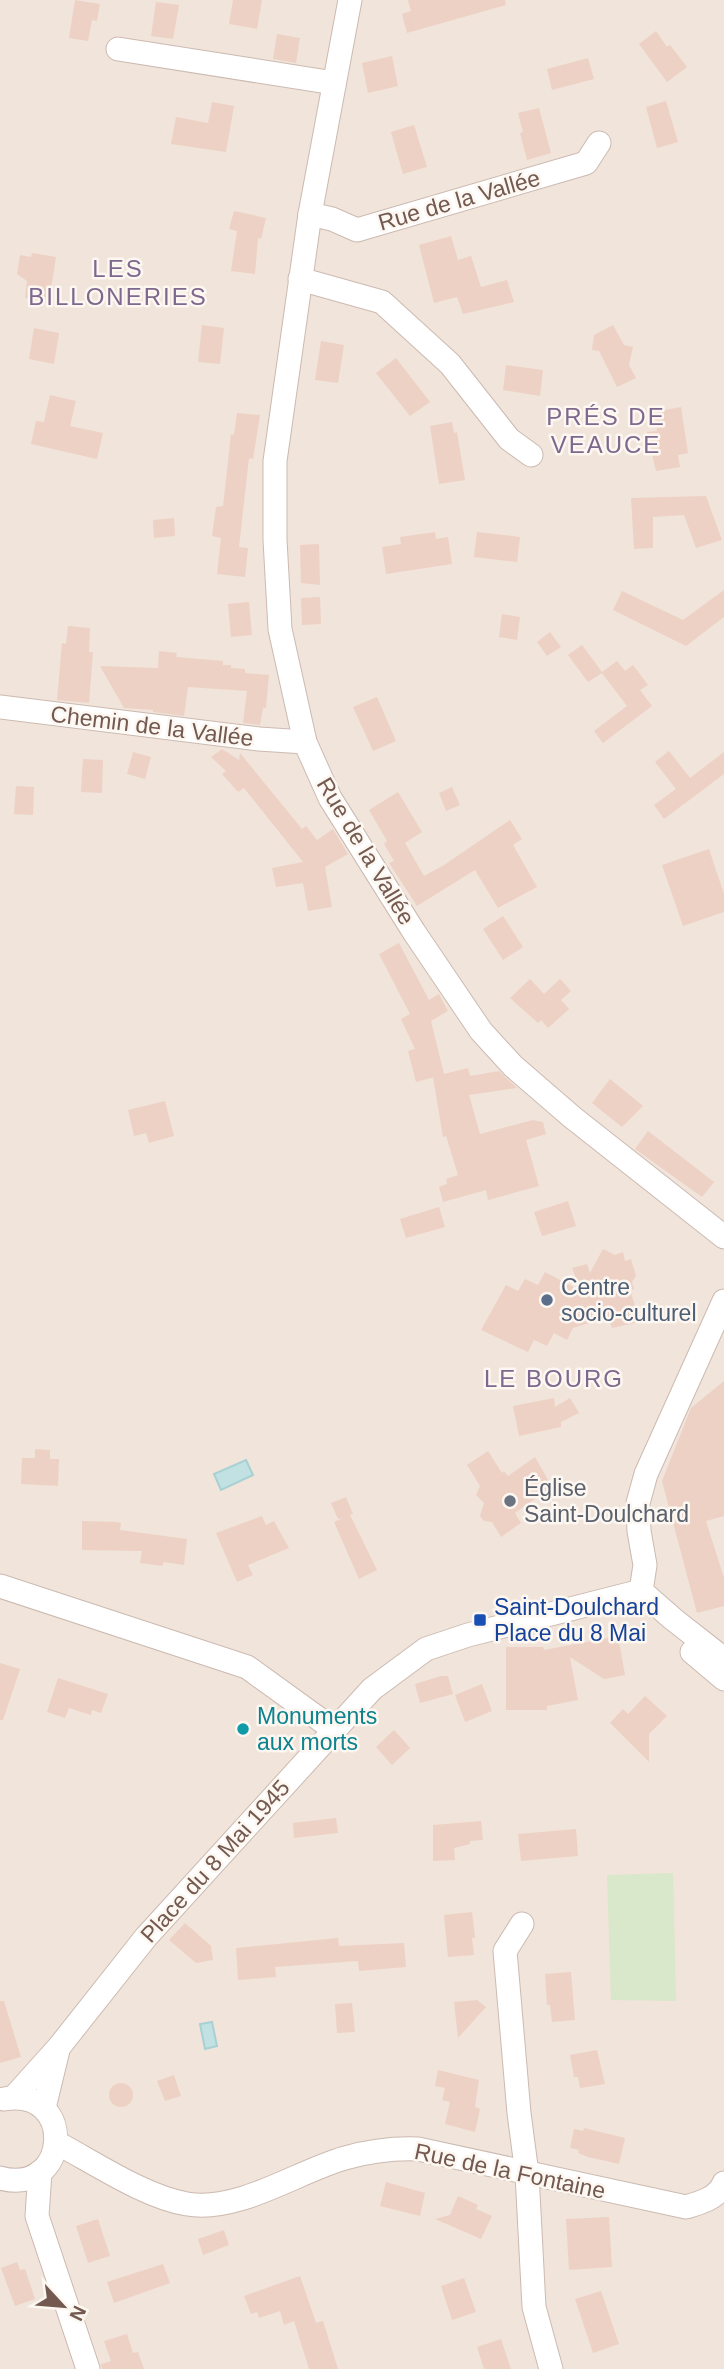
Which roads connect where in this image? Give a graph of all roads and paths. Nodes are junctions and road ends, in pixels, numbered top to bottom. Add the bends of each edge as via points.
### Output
1 (350, 0) edge
2 (118, 49) dead end
3 (334, 83) junction
4 (599, 142) dead end
5 (310, 214) junction
6 (300, 279) junction
7 (531, 455) dead end
8 (0, 707) edge
9 (305, 742) junction
10 (724, 1237) edge
11 (724, 1301) edge
12 (0, 1586) edge
13 (641, 1591) junction
14 (673, 1619) junction
15 (724, 1659) edge
16 (724, 1679) edge
17 (333, 1729) junction
18 (522, 1924) dead end
19 (59, 2047) junction
20 (7, 2099) edge
21 (44, 2108) junction
22 (57, 2143) junction
23 (40, 2172) junction
24 (527, 2174) junction
25 (0, 2178) edge
26 (724, 2183) edge
27 (37, 2216) junction
28 (88, 2369) edge
29 (551, 2369) edge

1 - 3 street, Rue de la Vallée
2 - 3 street
3 - 5 street, Rue de la Vallée
4 - 5 street, Rue de la Vallée via 586,163 357,230
5 - 6 street, Rue de la Vallée
6 - 7 street via 382,302 450,364 509,439
6 - 9 street, Rue de la Vallée via 275,461 275,540 280,629
8 - 9 street, Chemin de la Vallée
9 - 10 street, Rue de la Vallée via 330,798 481,1031 572,1117
11 - 13 street via 646,1474 638,1503 645,1565
12 - 17 street via 247,1667
13 - 14 street
13 - 17 street, Place du 8 Mai 1945 via 426,1649 372,1689
14 - 15 street
14 - 16 street via 689,1650
17 - 19 street, Place du 8 Mai 1945 via 146,1937
18 - 24 street via 505,1951
19 - 20 street, Place du 8 Mai 1945
19 - 21 street, Place du 8 Mai 1945
20 - 21 street via 35,2102
21 - 22 street via 52,2118
22 - 23 street via 49,2164
22 - 24 street, Rue de la Fontaine via 157,2196 189,2205 243,2198 342,2159 380,2150 418,2149
23 - 25 street via 21,2180
23 - 27 street
24 - 26 street, Rue de la Fontaine via 685,2207 704,2201
24 - 29 street via 534,2307
25 - 27 street
27 - 28 street

